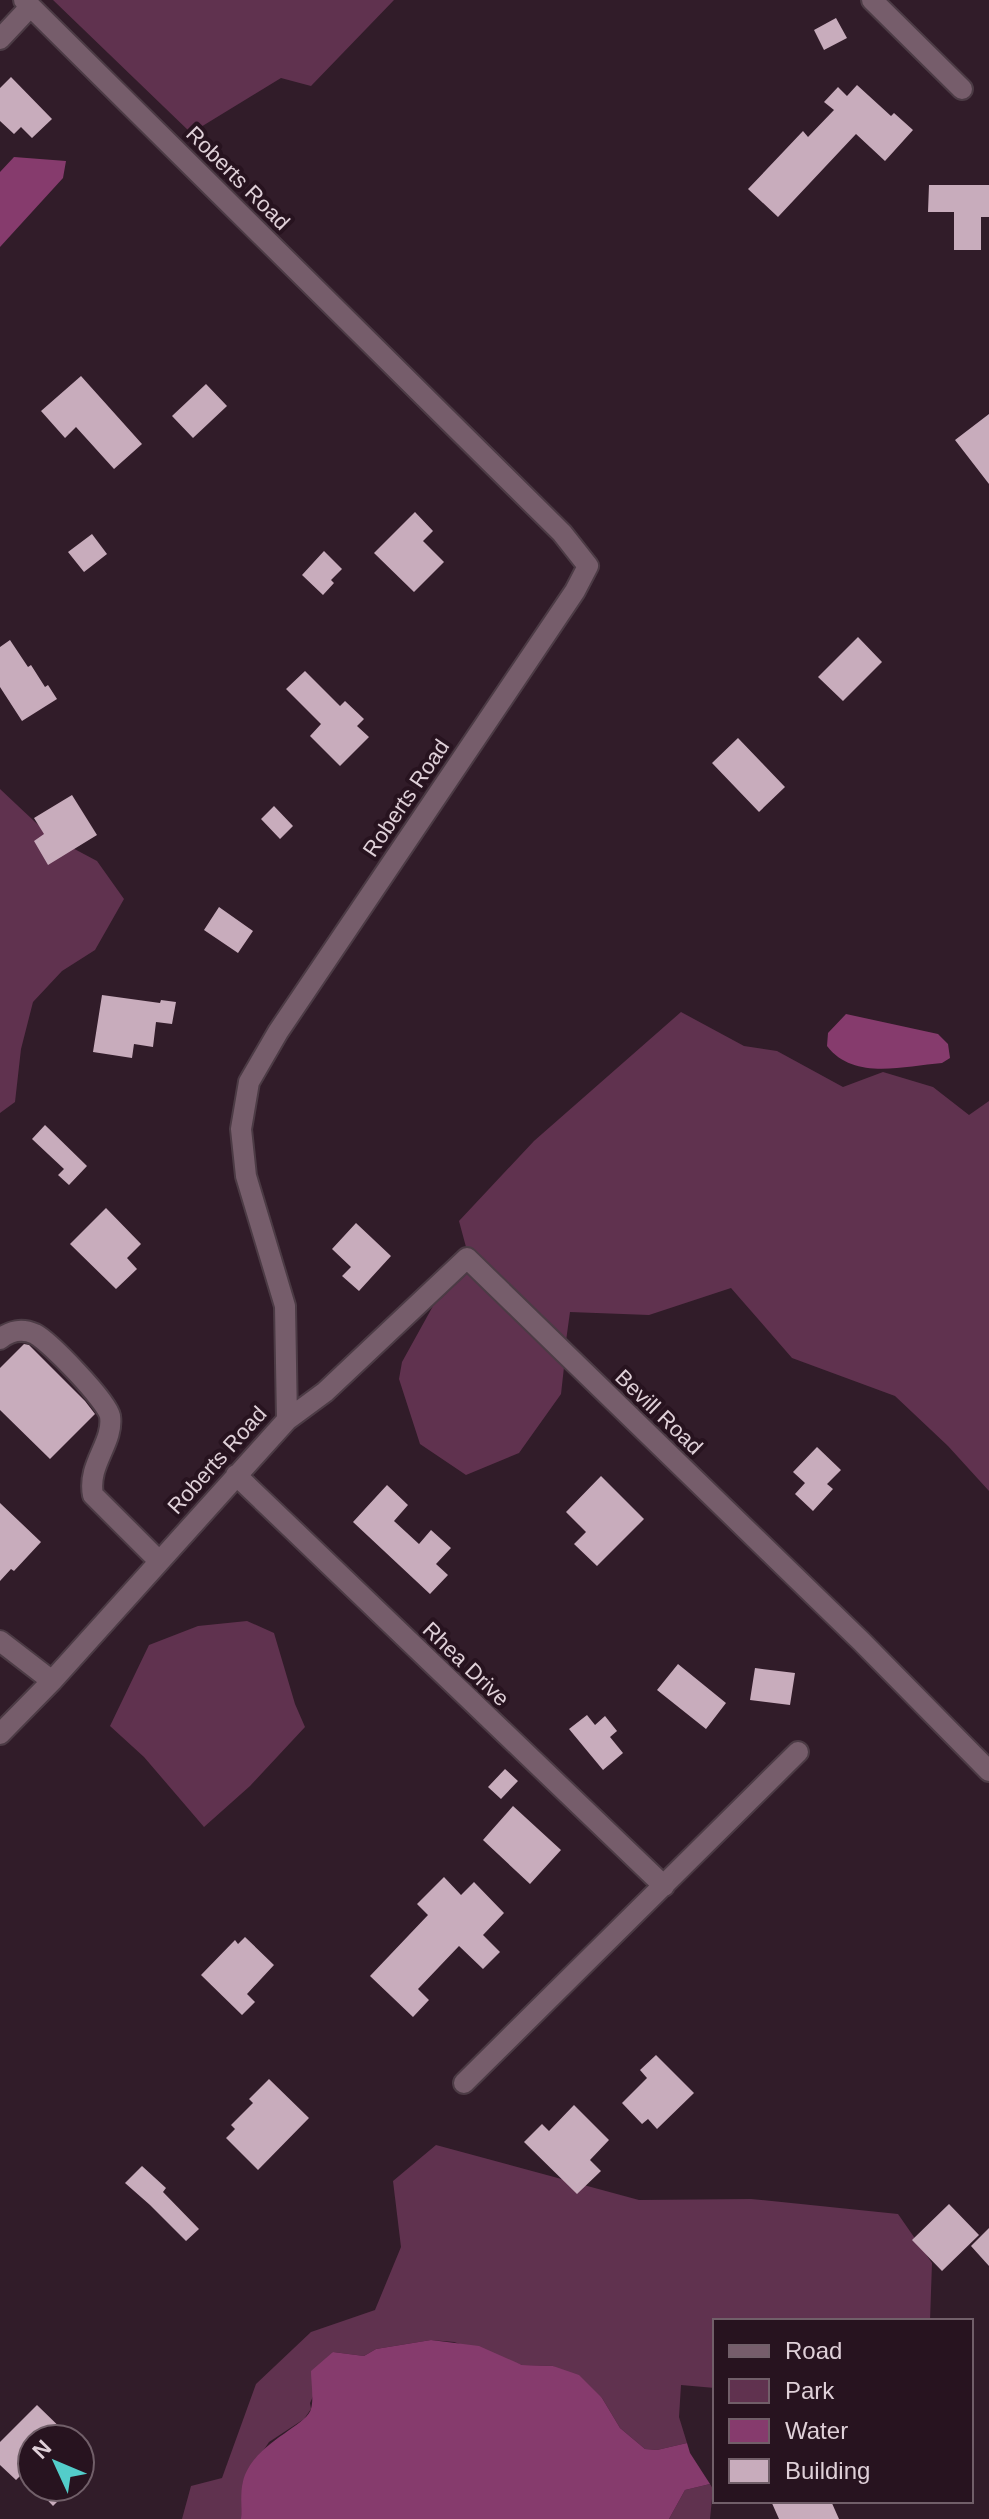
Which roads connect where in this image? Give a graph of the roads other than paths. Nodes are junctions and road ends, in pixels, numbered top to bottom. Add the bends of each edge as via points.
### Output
1 (872, 0) edge
2 (27, 3) edge
3 (0, 39) edge
4 (962, 89) dead end
5 (0, 1339) edge
6 (287, 1420) junction
7 (236, 1475) junction
8 (159, 1561) junction
9 (0, 1641) edge
10 (52, 1681) junction
11 (0, 1734) edge
12 (798, 1752) dead end
13 (989, 1771) edge
14 (664, 1886) junction
15 (464, 2083) dead end

1 - 4 street
2 - 3 street
2 - 6 street, Roberts Road via 562,533 588,566 249,1082 241,1129 246,1176 285,1306
5 - 8 street via 17,1331 37,1335 105,1403 110,1422 91,1479 93,1495
6 - 7 street, Roberts Road
6 - 13 street, Bevill Road via 325,1392 467,1258
7 - 8 street, Roberts Road
7 - 14 street, Rhea Drive
8 - 10 street, Roberts Road
9 - 10 street
10 - 11 street, Roberts Road
12 - 14 street
14 - 15 street

